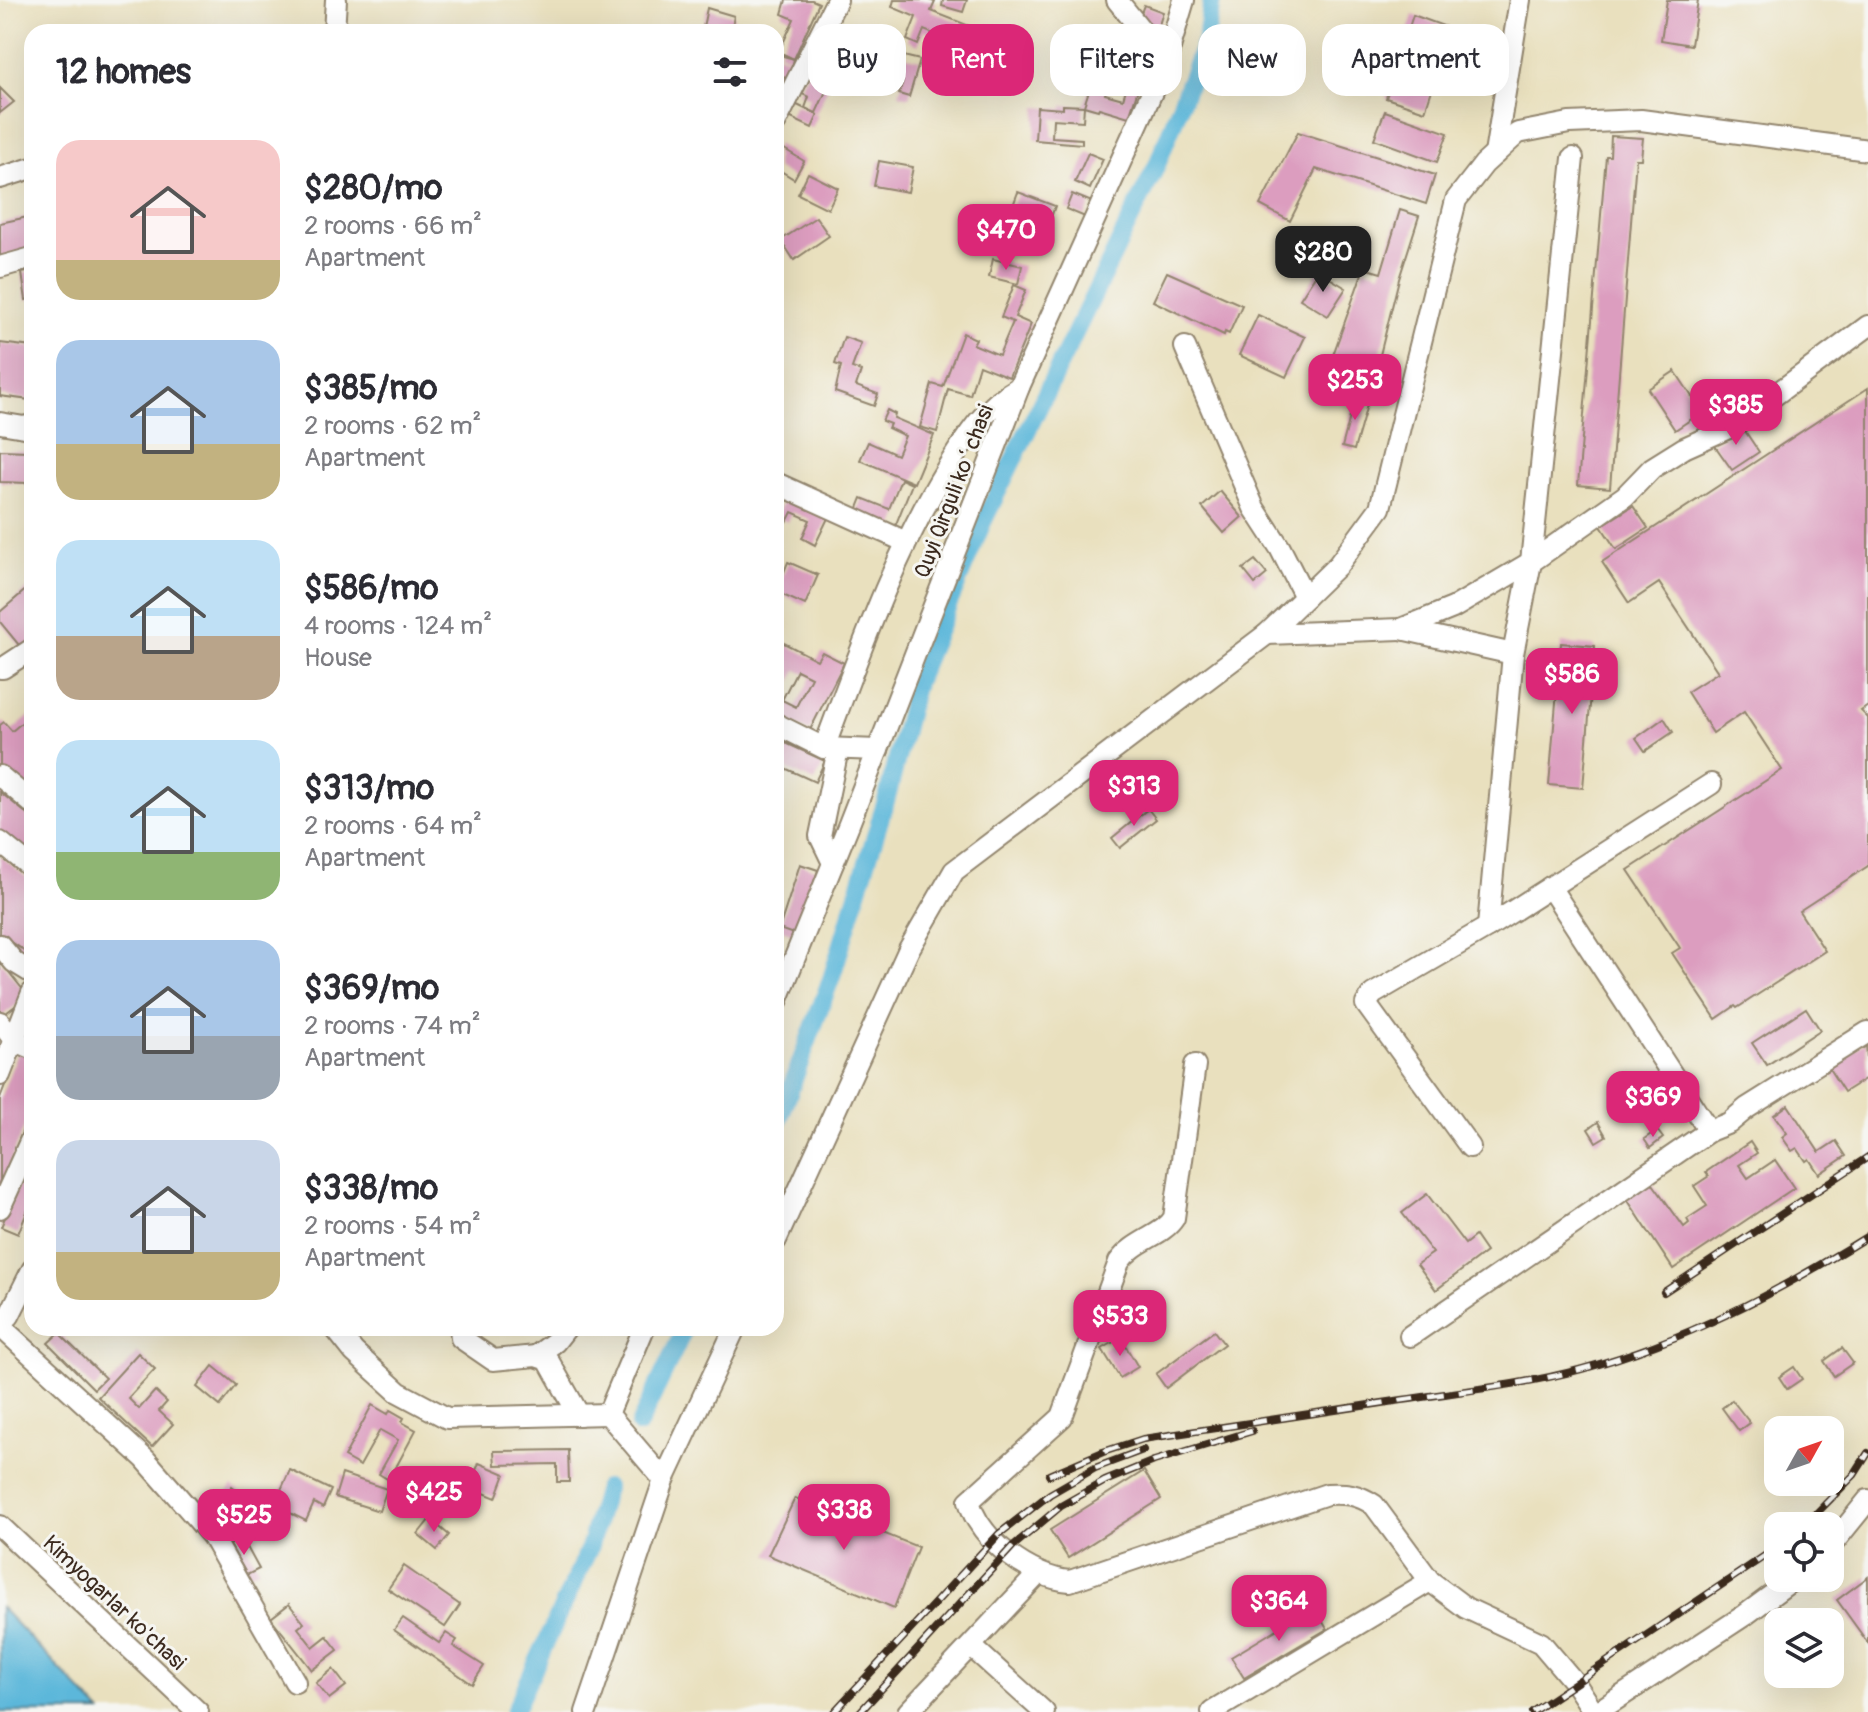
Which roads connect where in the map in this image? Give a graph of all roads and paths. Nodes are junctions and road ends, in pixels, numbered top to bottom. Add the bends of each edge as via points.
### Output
1 (336, 0) edge
2 (837, 0) edge
3 (1117, 0) edge
4 (1184, 0) edge
5 (1520, 0) edge
6 (334, 24) edge
7 (1136, 24) edge
8 (1177, 24) edge
9 (1150, 96) edge
10 (784, 106) edge
11 (1868, 150) edge
12 (1495, 154) junction
13 (1573, 158) dead end
14 (24, 170) edge
15 (0, 178) edge
16 (24, 260) edge
17 (0, 267) edge
18 (1868, 326) edge
19 (1185, 347) dead end
20 (1019, 387) junction
21 (0, 423) edge
22 (24, 427) edge
23 (784, 487) edge
24 (906, 542) junction
25 (1531, 562) junction
26 (1305, 597) junction
27 (1401, 629) junction
28 (1267, 634) junction
29 (24, 654) edge
30 (1513, 654) junction
31 (0, 668) edge
32 (784, 727) edge
33 (831, 748) junction
34 (878, 750) junction
35 (0, 776) edge
36 (1711, 784) dead end
37 (24, 796) edge
38 (0, 842) edge
39 (24, 862) edge
40 (833, 863) junction
41 (1550, 887) junction
42 (1488, 927) junction
43 (0, 945) edge
44 (24, 968) edge
45 (784, 984) edge
46 (0, 1022) edge
47 (1868, 1032) edge
48 (23, 1044) edge
49 (1195, 1065) dead end
50 (0, 1075) edge
51 (1709, 1131) junction
52 (1470, 1147) dead end
53 (24, 1155) edge
54 (0, 1208) edge
55 (784, 1222) edge
56 (24, 1286) edge
57 (0, 1323) edge
58 (341, 1336) edge
59 (461, 1336) edge
60 (560, 1336) edge
61 (641, 1336) edge
62 (731, 1336) edge
63 (1410, 1336) dead end
64 (536, 1356) junction
65 (608, 1414) junction
66 (579, 1415) junction
67 (664, 1480) junction
68 (1868, 1500) edge
69 (0, 1526) edge
70 (1844, 1530) edge
71 (1039, 1573) junction
72 (1430, 1581) junction
73 (1776, 1592) edge
74 (972, 1647) junction
75 (295, 1682) dead end
76 (198, 1712) edge
77 (586, 1712) edge
78 (908, 1712) edge
79 (1044, 1712) edge
80 (1212, 1712) edge
81 (1595, 1712) edge

1 - 6 street
2 - 10 street
3 - 7 street
4 - 8 street, Quyi Qirguli koʻchasi
5 - 12 street
9 - 20 street, Quyi Qirguli koʻchasi
11 - 12 street via 1641,120 1569,123 1518,133
12 - 26 street via 1456,200 1380,508 1338,565
13 - 25 street
14 - 15 street
16 - 17 street
18 - 25 street via 1733,426 1652,468 1625,496
19 - 26 street via 1254,508
20 - 24 street via 1000,398 971,429
20 - 34 street, Quyi Qirguli koʻchasi
21 - 22 street
23 - 24 street
24 - 33 street via 861,648
25 - 27 street via 1453,608
25 - 30 street
26 - 28 street
27 - 28 street
27 - 30 street
28 - 55 street via 954,871 909,949
29 - 31 street
30 - 42 street
32 - 33 street
33 - 34 street
33 - 40 street via 820,836
34 - 40 street, Quyi Qirguli koʻchasi
35 - 37 street
36 - 41 street
38 - 39 street
40 - 45 street, Quyi Qirguli koʻchasi
41 - 42 street
41 - 51 street
42 - 52 street via 1373,994 1366,1004
43 - 44 street
46 - 48 street
47 - 51 street
48 - 50 street
49 - 71 street via 1174,1218 1126,1251 1119,1262 1062,1417 969,1501 993,1541
51 - 63 street
53 - 54 street
56 - 57 street
57 - 75 street via 145,1459 212,1536
58 - 66 street via 398,1392 447,1418
59 - 64 street via 493,1360
60 - 64 street
61 - 65 street
62 - 67 street
64 - 66 street via 548,1360
65 - 66 street
65 - 67 street
67 - 77 street
68 - 70 street
69 - 76 street, Kimyogarlar ko'chasi
71 - 72 street via 1070,1581 1101,1573 1327,1494 1348,1493 1374,1505
71 - 74 street
72 - 80 street
72 - 81 street via 1466,1608 1541,1643
73 - 81 street
74 - 78 street
74 - 79 street

